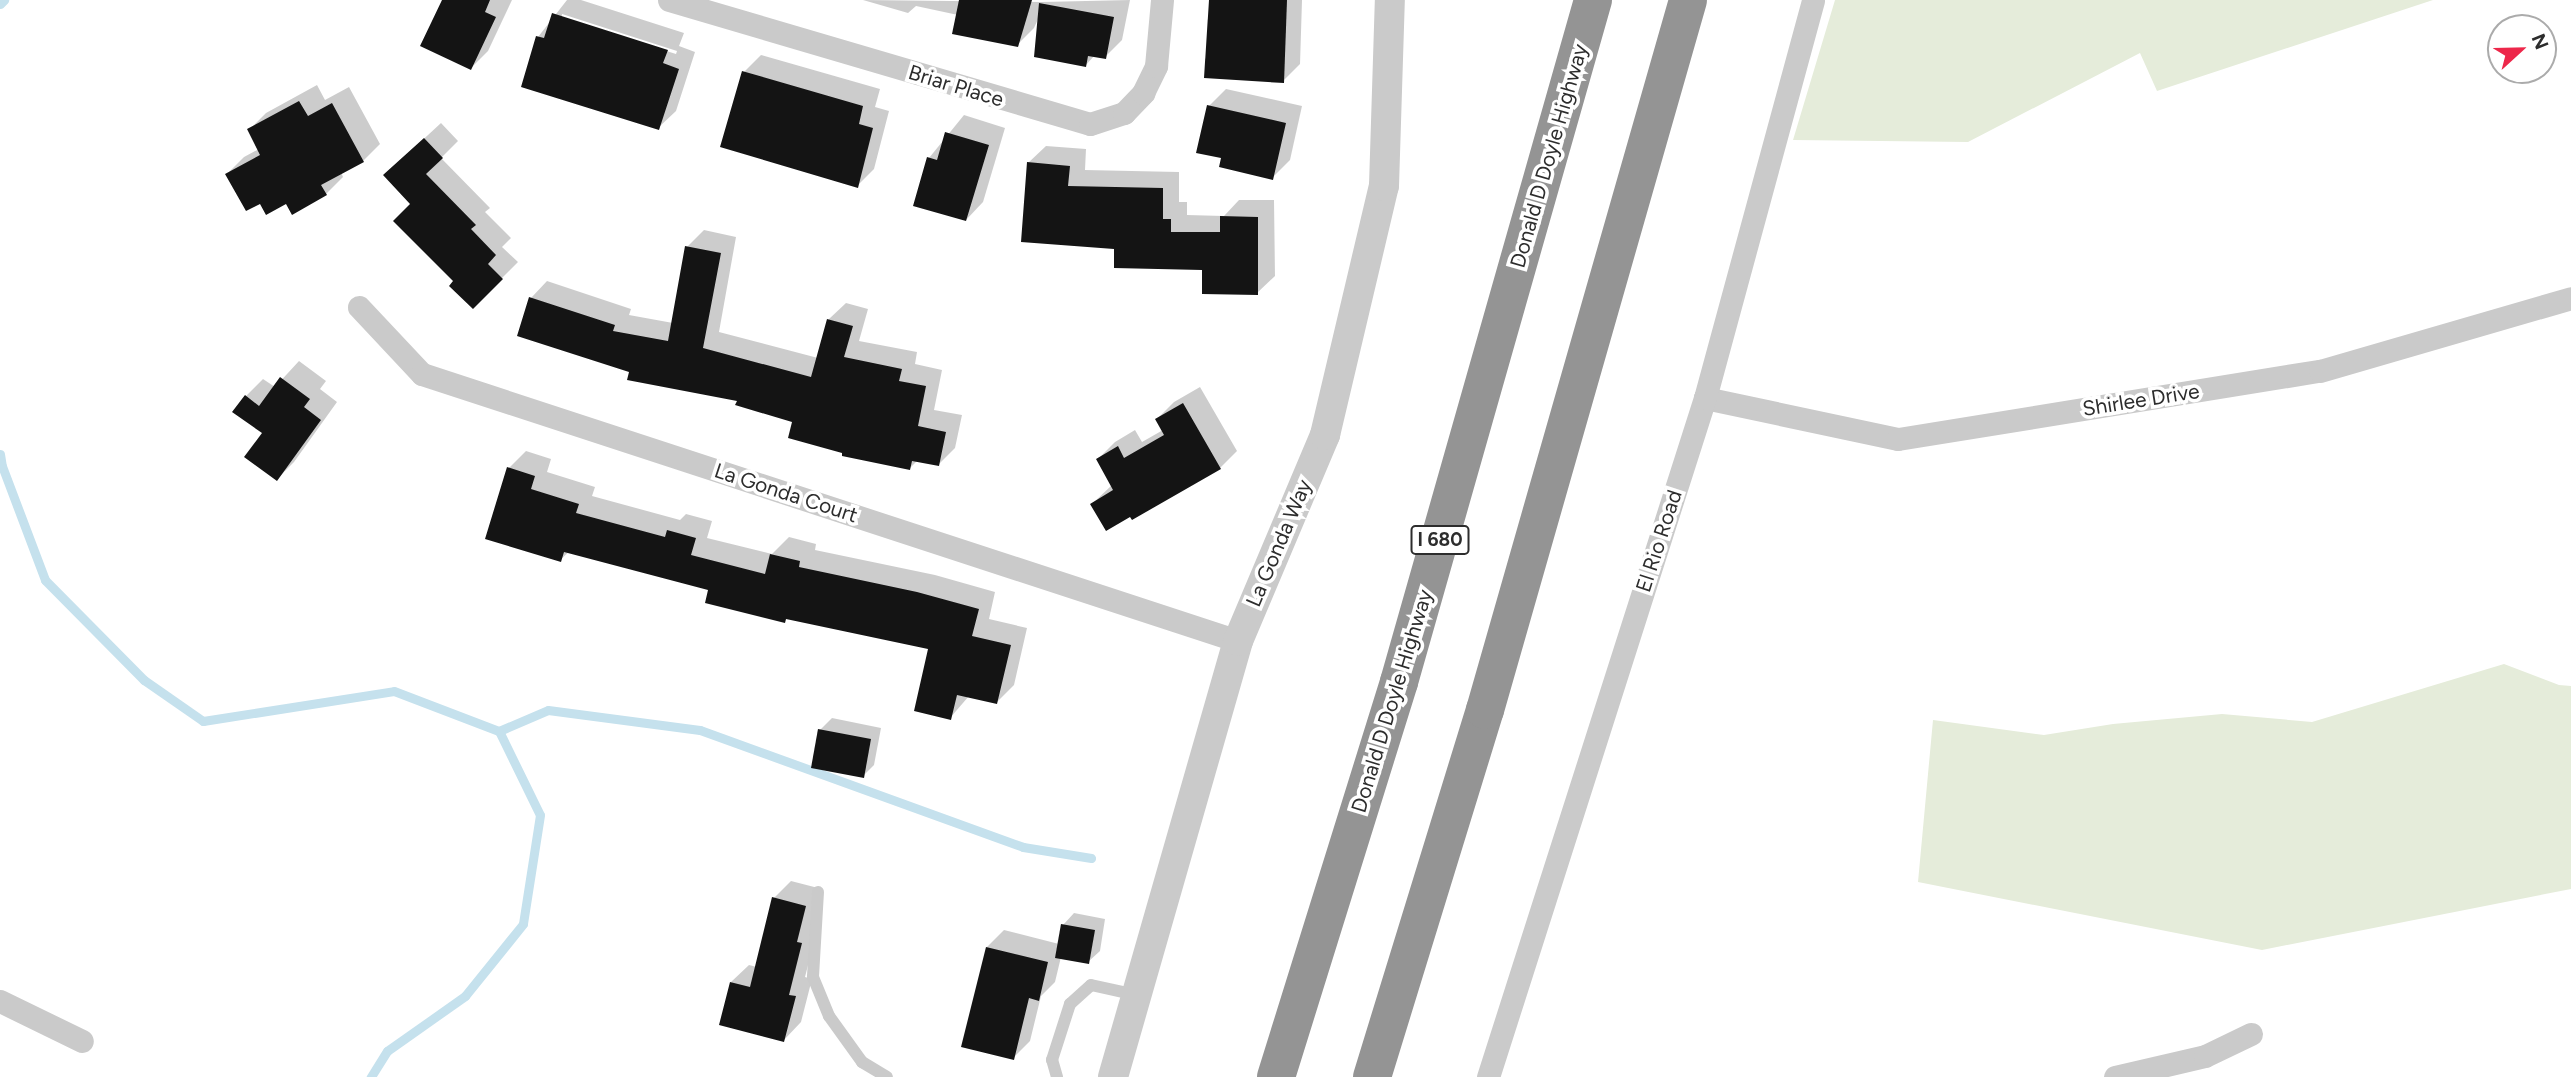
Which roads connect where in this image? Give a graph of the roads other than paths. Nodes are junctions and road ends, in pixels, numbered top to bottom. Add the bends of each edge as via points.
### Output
1 (669, 0) edge
2 (1162, 0) edge
3 (1390, 0) edge
4 (1593, 0) edge
5 (1688, 0) edge
6 (1813, 0) edge
7 (2571, 298) edge
8 (359, 307) dead end
9 (1705, 398) junction
10 (1238, 641) junction
11 (818, 892) dead end
12 (1136, 995) junction
13 (0, 1001) edge
14 (2251, 1034) dead end
15 (82, 1041) dead end
16 (887, 1077) edge
17 (1057, 1077) edge
18 (1113, 1077) edge
19 (1276, 1077) edge
20 (1372, 1077) edge
21 (1490, 1077) edge
22 (2115, 1077) edge

1 - 2 street, Briar Place via 1090,124 1124,113 1143,93 1156,66
3 - 10 street, La Gonda Way via 1384,186 1372,238 1325,435
4 - 19 highway, Donald D Doyle Highway / I 680 via 1402,669
5 - 20 highway via 1485,710
6 - 9 street, El Rio Road
7 - 9 street, Shirlee Drive via 2320,371 1898,439
8 - 10 street, La Gonda Court via 422,374
9 - 21 street, El Rio Road
10 - 12 street, La Gonda Way
11 - 16 lane via 813,977 829,1016 862,1062
12 - 17 lane via 1091,985 1070,1004 1052,1060
12 - 18 street, La Gonda Way
13 - 15 street
14 - 22 street via 2205,1056

